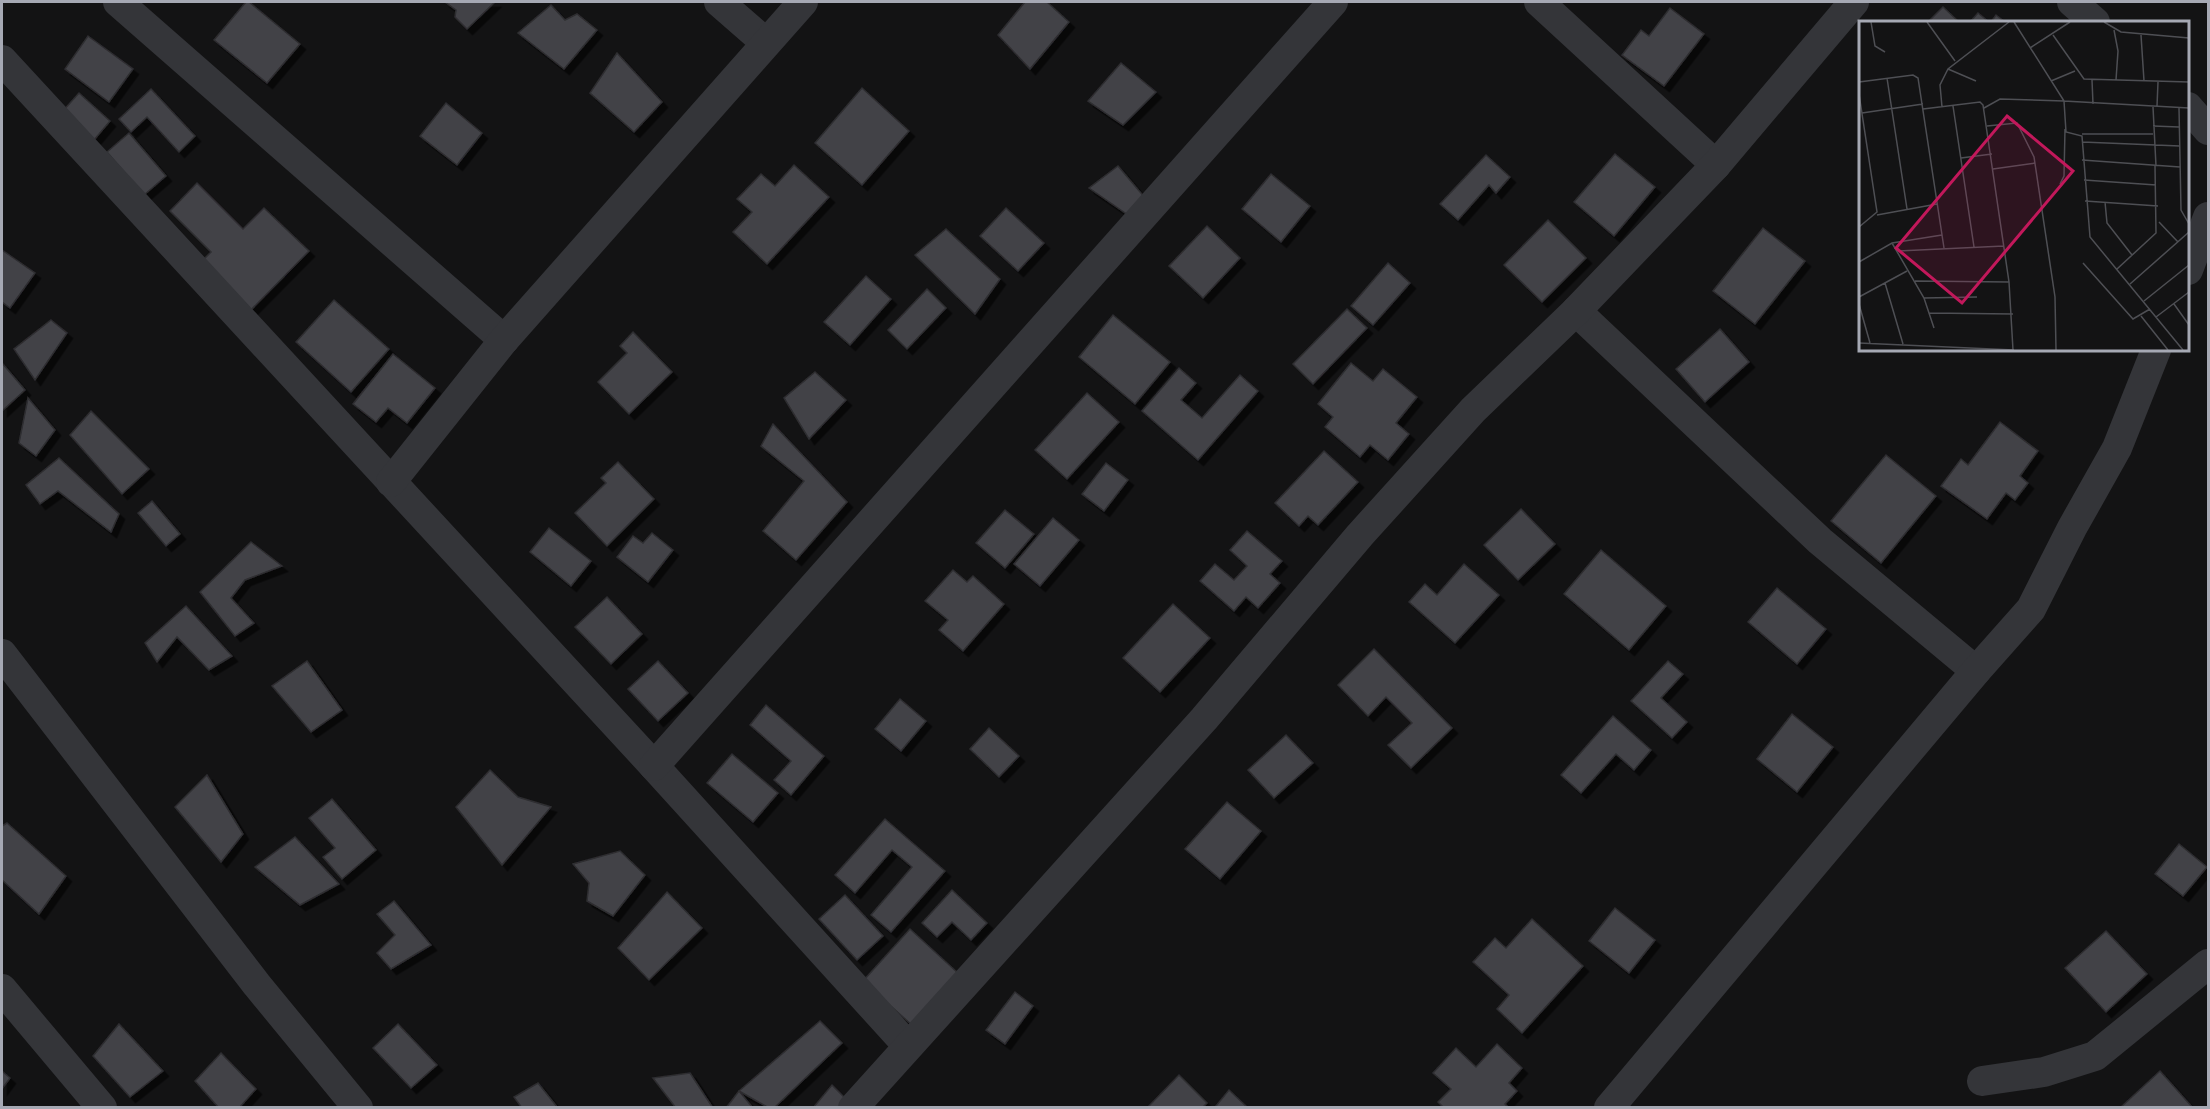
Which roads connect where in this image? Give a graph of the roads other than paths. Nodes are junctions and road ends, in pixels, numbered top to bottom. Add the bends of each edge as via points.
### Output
1 (118, 2) edge
2 (719, 2) edge
3 (804, 2) edge
4 (1334, 2) edge
5 (1539, 2) edge
6 (1854, 2) edge
7 (2072, 2) edge
8 (2094, 21) edge
9 (766, 43) junction
10 (2, 60) edge
11 (2189, 109) edge
12 (2208, 130) edge
13 (1716, 165) junction
14 (2208, 217) edge
15 (2189, 265) edge
16 (1576, 311) junction
17 (504, 340) junction
18 (2156, 351) edge
19 (391, 482) junction
20 (2, 654) edge
21 (1976, 670) junction
22 (654, 766) junction
23 (2208, 964) edge
24 (2, 989) edge
25 (908, 1046) junction
26 (1982, 1081) dead end
27 (102, 1107) edge
28 (358, 1107) edge
29 (853, 1107) edge
30 (1609, 1107) edge

1 - 17 street
2 - 9 street
3 - 9 street
4 - 22 street
5 - 13 street
6 - 13 street
7 - 8 street
9 - 17 street
10 - 19 street
11 - 12 street
13 - 16 street
14 - 15 street
16 - 21 street via 1820,541
16 - 25 street via 1473,410 1360,535 1204,719
17 - 19 street
18 - 21 street via 2117,448 2031,609
19 - 22 street
20 - 28 street via 257,985
21 - 30 street
22 - 25 street
23 - 26 street via 2095,1056 2044,1072
24 - 27 street
25 - 29 street

